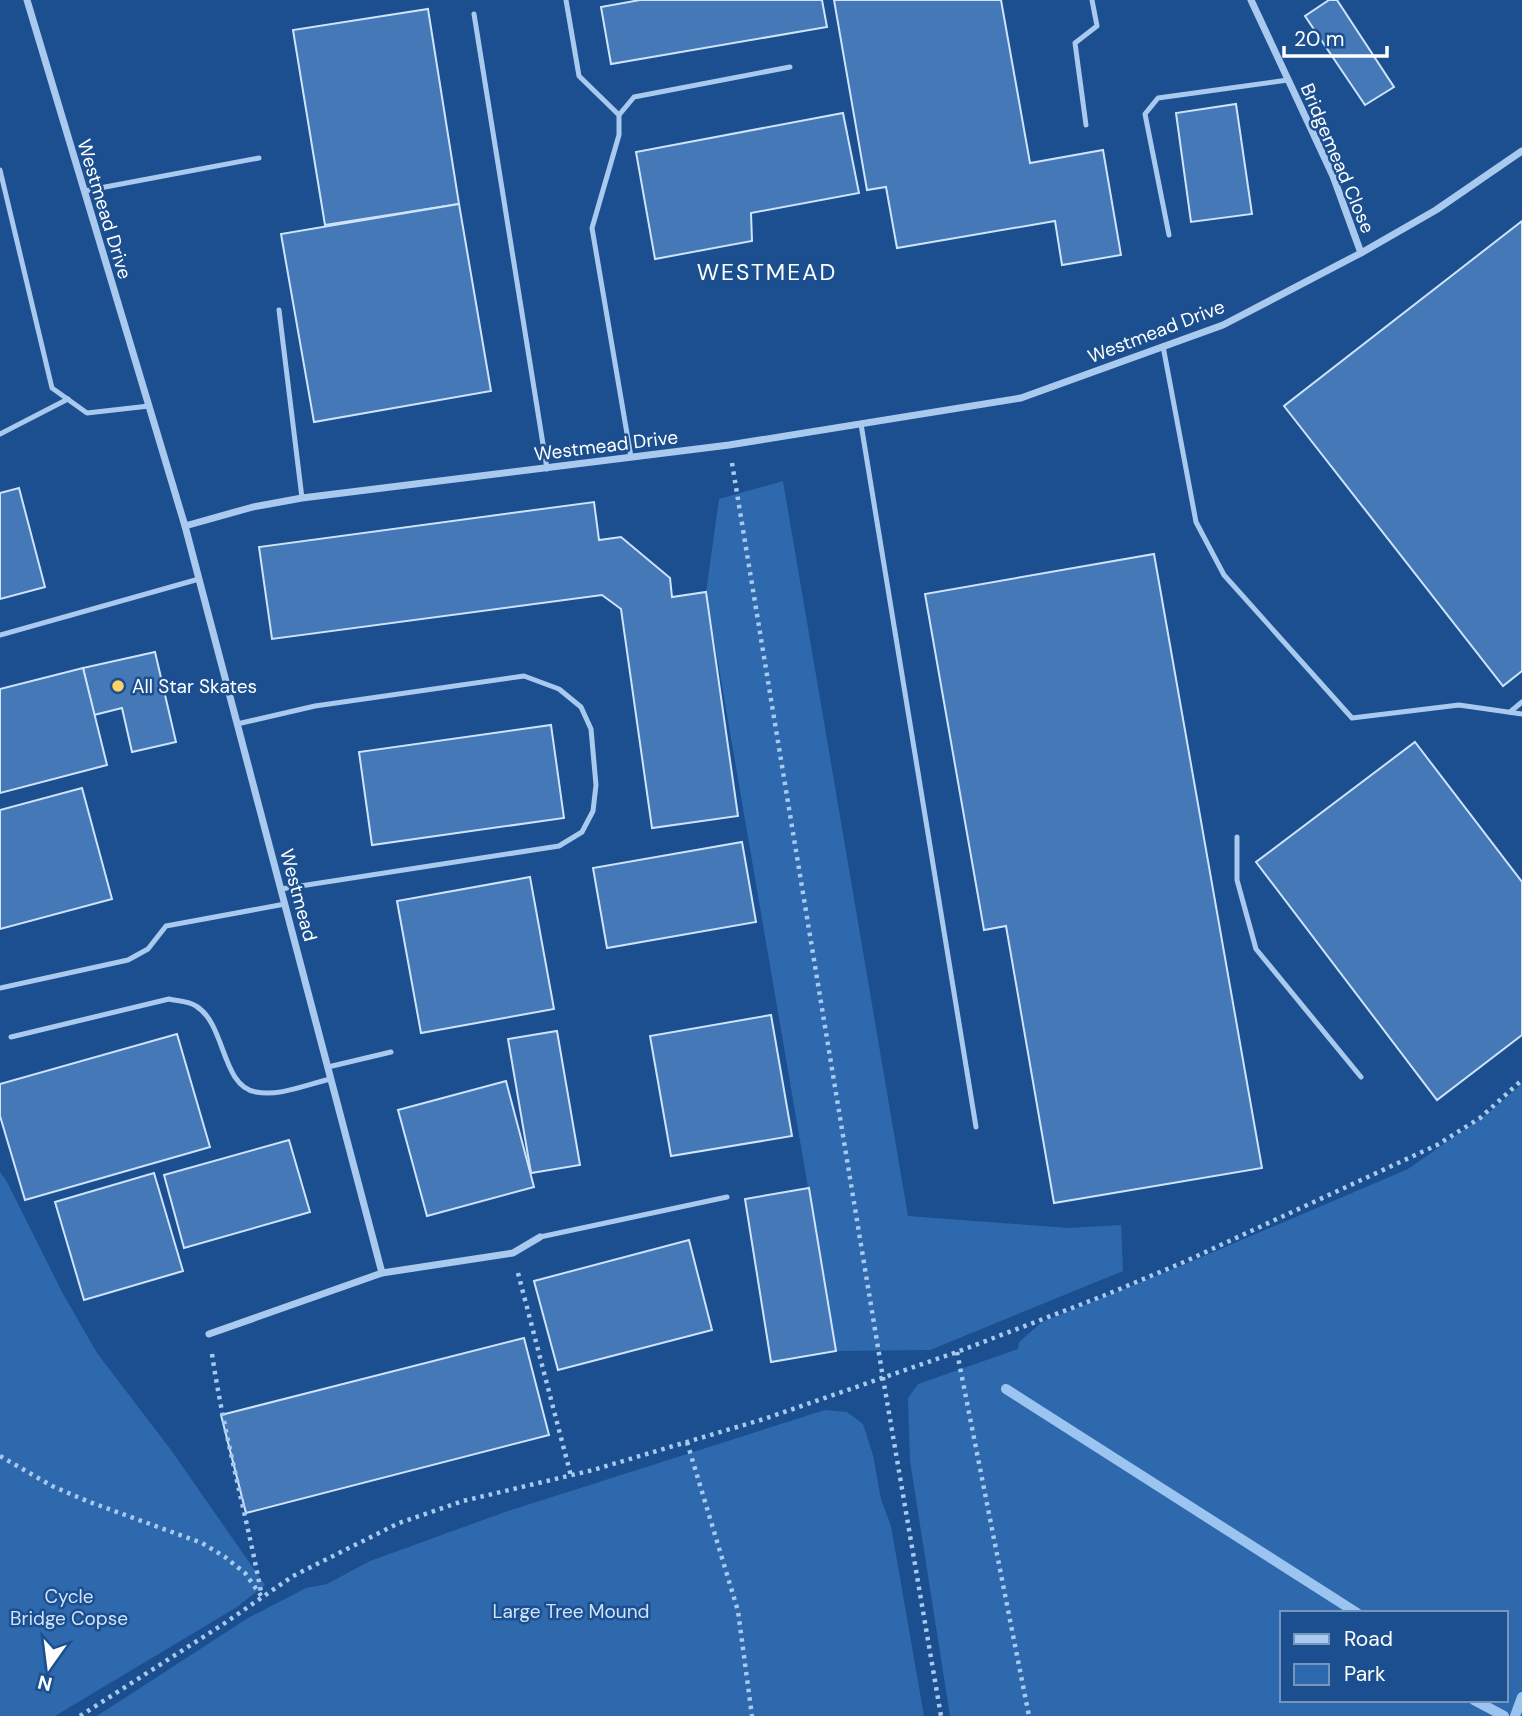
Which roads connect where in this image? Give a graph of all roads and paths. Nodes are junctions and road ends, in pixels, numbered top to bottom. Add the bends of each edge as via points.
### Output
1 (27, 0) edge
2 (566, 0) edge
3 (1092, 0) edge
4 (1251, 0) edge
5 (474, 13) dead end
6 (790, 67) dead end
7 (1288, 80) junction
8 (620, 115) junction
9 (1086, 125) dead end
10 (1522, 151) edge
11 (259, 158) dead end
12 (0, 170) edge
13 (84, 191) junction
14 (1169, 235) dead end
15 (1361, 253) junction
16 (279, 310) dead end
17 (1163, 346) junction
18 (68, 400) junction
19 (149, 406) junction
20 (861, 424) junction
21 (0, 434) edge
22 (729, 445) junction
23 (631, 457) junction
24 (547, 468) junction
25 (302, 498) junction
26 (185, 526) junction
27 (199, 579) junction
28 (0, 635) edge
29 (1522, 702) edge
30 (1510, 712) junction
31 (1522, 714) edge
32 (237, 724) junction
33 (1237, 838) dead end
34 (281, 889) junction
35 (285, 904) junction
36 (0, 988) edge
37 (11, 1037) dead end
38 (391, 1052) dead end
39 (328, 1067) junction
40 (1361, 1077) dead end
41 (331, 1079) junction
42 (1522, 1080) edge
43 (976, 1127) dead end
44 (727, 1197) dead end
45 (541, 1237) joint
46 (513, 1253) junction
47 (382, 1273) junction
48 (209, 1334) joint
49 (957, 1352) junction
50 (883, 1378) junction
51 (687, 1442) junction
52 (0, 1457) edge
53 (571, 1476) junction
54 (262, 1597) junction
55 (80, 1716) edge
56 (752, 1716) edge
57 (941, 1716) edge
58 (1029, 1716) edge

1 - 13 street, Westmead Drive
2 - 8 lane via 579,76
3 - 9 lane via 1097,26 1075,43
4 - 7 street, Bridgemead Close
5 - 24 lane
6 - 8 lane via 634,97
7 - 14 lane via 1158,98 1151,106 1145,114
7 - 15 street, Bridgemead Close via 1333,176
8 - 23 lane via 619,135 592,228
10 - 15 street, Westmead Drive via 1436,210
11 - 13 lane
12 - 18 lane via 52,388
13 - 19 street, Westmead Drive
15 - 17 street, Westmead Drive via 1223,325
16 - 25 lane
17 - 20 street, Westmead Drive via 1021,398
17 - 30 lane via 1196,522 1224,575 1352,718 1459,705
18 - 19 lane via 87,413
18 - 21 lane
19 - 26 street, Westmead Drive
20 - 22 street, Westmead Drive
20 - 43 lane
22 - 23 street, Westmead Drive
22 - 50 path
23 - 24 street, Westmead Drive
24 - 25 street, Westmead Drive
25 - 26 street, Westmead Drive
26 - 27 street, Westmead
27 - 28 lane
27 - 32 street, Westmead
29 - 30 lane
30 - 31 lane
32 - 34 street, Westmead
32 - 34 lane via 315,706 524,676 559,689 581,707 591,729 596,785 593,811 582,832 559,846
33 - 40 lane via 1237,880 1256,949
34 - 35 street, Westmead
35 - 36 lane via 166,926 148,949 128,960
35 - 39 street, Westmead
37 - 41 lane via 169,999 194,1004 210,1019 234,1078 252,1092 269,1093
38 - 39 lane
39 - 41 street, Westmead
41 - 47 street, Westmead
42 - 49 path via 1480,1118 1420,1154 1184,1262
44 - 45 lane
45 - 46 street
46 - 47 street
46 - 53 path
47 - 48 street
48 - 54 path via 221,1415
49 - 50 path
49 - 58 path
50 - 51 path
50 - 57 path
51 - 53 path
51 - 56 path via 738,1611
52 - 54 path via 87,1501 202,1543 245,1573
53 - 54 path via 463,1501 399,1523 293,1576
54 - 55 path

